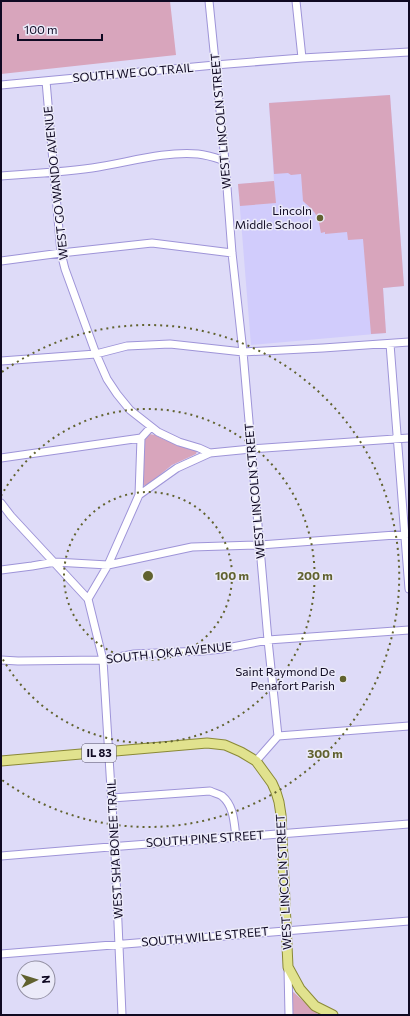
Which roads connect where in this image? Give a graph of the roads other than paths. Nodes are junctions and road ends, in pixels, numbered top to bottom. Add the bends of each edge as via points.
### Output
1 (209, 1) edge
2 (296, 1) edge
3 (409, 52) edge
4 (302, 58) junction
5 (215, 65) junction
6 (46, 81) junction
7 (1, 85) edge
8 (225, 161) junction
9 (54, 172) junction
10 (1, 176) edge
11 (61, 253) junction
12 (232, 253) junction
13 (1, 261) edge
14 (409, 342) edge
15 (390, 344) junction
16 (243, 352) junction
17 (96, 354) junction
18 (1, 361) edge
19 (151, 427) junction
20 (141, 438) junction
21 (409, 438) edge
22 (397, 439) junction
23 (251, 449) junction
24 (210, 453) junction
25 (1, 458) edge
26 (139, 495) junction
27 (1, 503) edge
28 (407, 534) edge
29 (260, 545) junction
30 (54, 562) junction
31 (108, 565) junction
32 (1, 570) edge
33 (409, 589) edge
34 (88, 599) junction
35 (409, 630) edge
36 (268, 640) junction
37 (1, 660) edge
38 (103, 660) junction
39 (409, 726) edge
40 (278, 736) junction
41 (109, 752) junction
42 (1, 761) edge
43 (256, 761) junction
44 (112, 798) junction
45 (409, 824) edge
46 (283, 833) junction
47 (236, 837) junction
48 (115, 846) junction
49 (1, 856) edge
50 (409, 921) edge
51 (286, 930) junction
52 (120, 944) junction
53 (1, 954) edge
54 (288, 966) junction
55 (122, 1015) edge
56 (289, 1015) edge
57 (333, 1015) edge

1 - 5 street, WEST LINCOLN STREET
2 - 4 street
3 - 4 street, SOUTH WE GO TRAIL
4 - 5 street, SOUTH WE GO TRAIL
5 - 6 street, SOUTH WE GO TRAIL
5 - 8 street, WEST LINCOLN STREET
6 - 7 street, SOUTH WE GO TRAIL
6 - 9 street, WEST GO WANDO AVENUE
8 - 9 street via 213,156 180,154
8 - 12 street, WEST LINCOLN STREET
9 - 10 street
9 - 11 street, WEST GO WANDO AVENUE
11 - 12 street via 152,243
11 - 13 street
11 - 17 street, WEST GO WANDO AVENUE
12 - 16 street, WEST LINCOLN STREET
14 - 15 street
15 - 16 street
15 - 22 street
16 - 17 street via 170,344 127,346
16 - 23 street, WEST LINCOLN STREET
17 - 18 street
17 - 19 street, WEST GO WANDO AVENUE via 107,379 130,410
19 - 20 street
19 - 24 street, WEST GO WANDO AVENUE via 179,442
20 - 25 street
20 - 26 street
21 - 22 street
22 - 23 street
22 - 28 street
23 - 24 street
23 - 29 street, WEST LINCOLN STREET
24 - 26 street via 177,468
26 - 31 street
27 - 30 street, WEST SHA BONEE TRAIL
28 - 29 street
28 - 33 street
29 - 31 street via 192,547
29 - 36 street, WEST LINCOLN STREET
30 - 31 street
30 - 32 street
30 - 34 street, WEST SHA BONEE TRAIL
31 - 34 street
34 - 38 street, WEST SHA BONEE TRAIL
35 - 36 street, SOUTH I OKA AVENUE
36 - 38 street, SOUTH I OKA AVENUE via 222,649 134,654
36 - 40 street, WEST LINCOLN STREET
37 - 38 street, SOUTH I OKA AVENUE
38 - 41 street, WEST SHA BONEE TRAIL
39 - 40 street
40 - 43 street
41 - 42 main road, IL 83
41 - 43 main road, IL 83 via 207,743 225,745
41 - 44 street, WEST SHA BONEE TRAIL
43 - 46 main road, WEST LINCOLN STREET / IL 83 via 272,782 276,792
44 - 47 street via 210,791 221,796 229,805
44 - 48 street, WEST SHA BONEE TRAIL
45 - 46 street, SOUTH PINE STREET
46 - 47 street, SOUTH PINE STREET
46 - 51 main road, WEST LINCOLN STREET / IL 83
47 - 48 street, SOUTH PINE STREET
48 - 49 street, SOUTH PINE STREET
48 - 52 street, WEST SHA BONEE TRAIL
50 - 51 street, SOUTH WILLE STREET
51 - 52 street, SOUTH WILLE STREET
51 - 54 main road, WEST LINCOLN STREET / IL 83
52 - 53 street, SOUTH WILLE STREET
52 - 55 street, WEST SHA BONEE TRAIL
54 - 56 street
54 - 57 main road, WEST LINCOLN STREET / IL 83 via 300,989 315,1006

